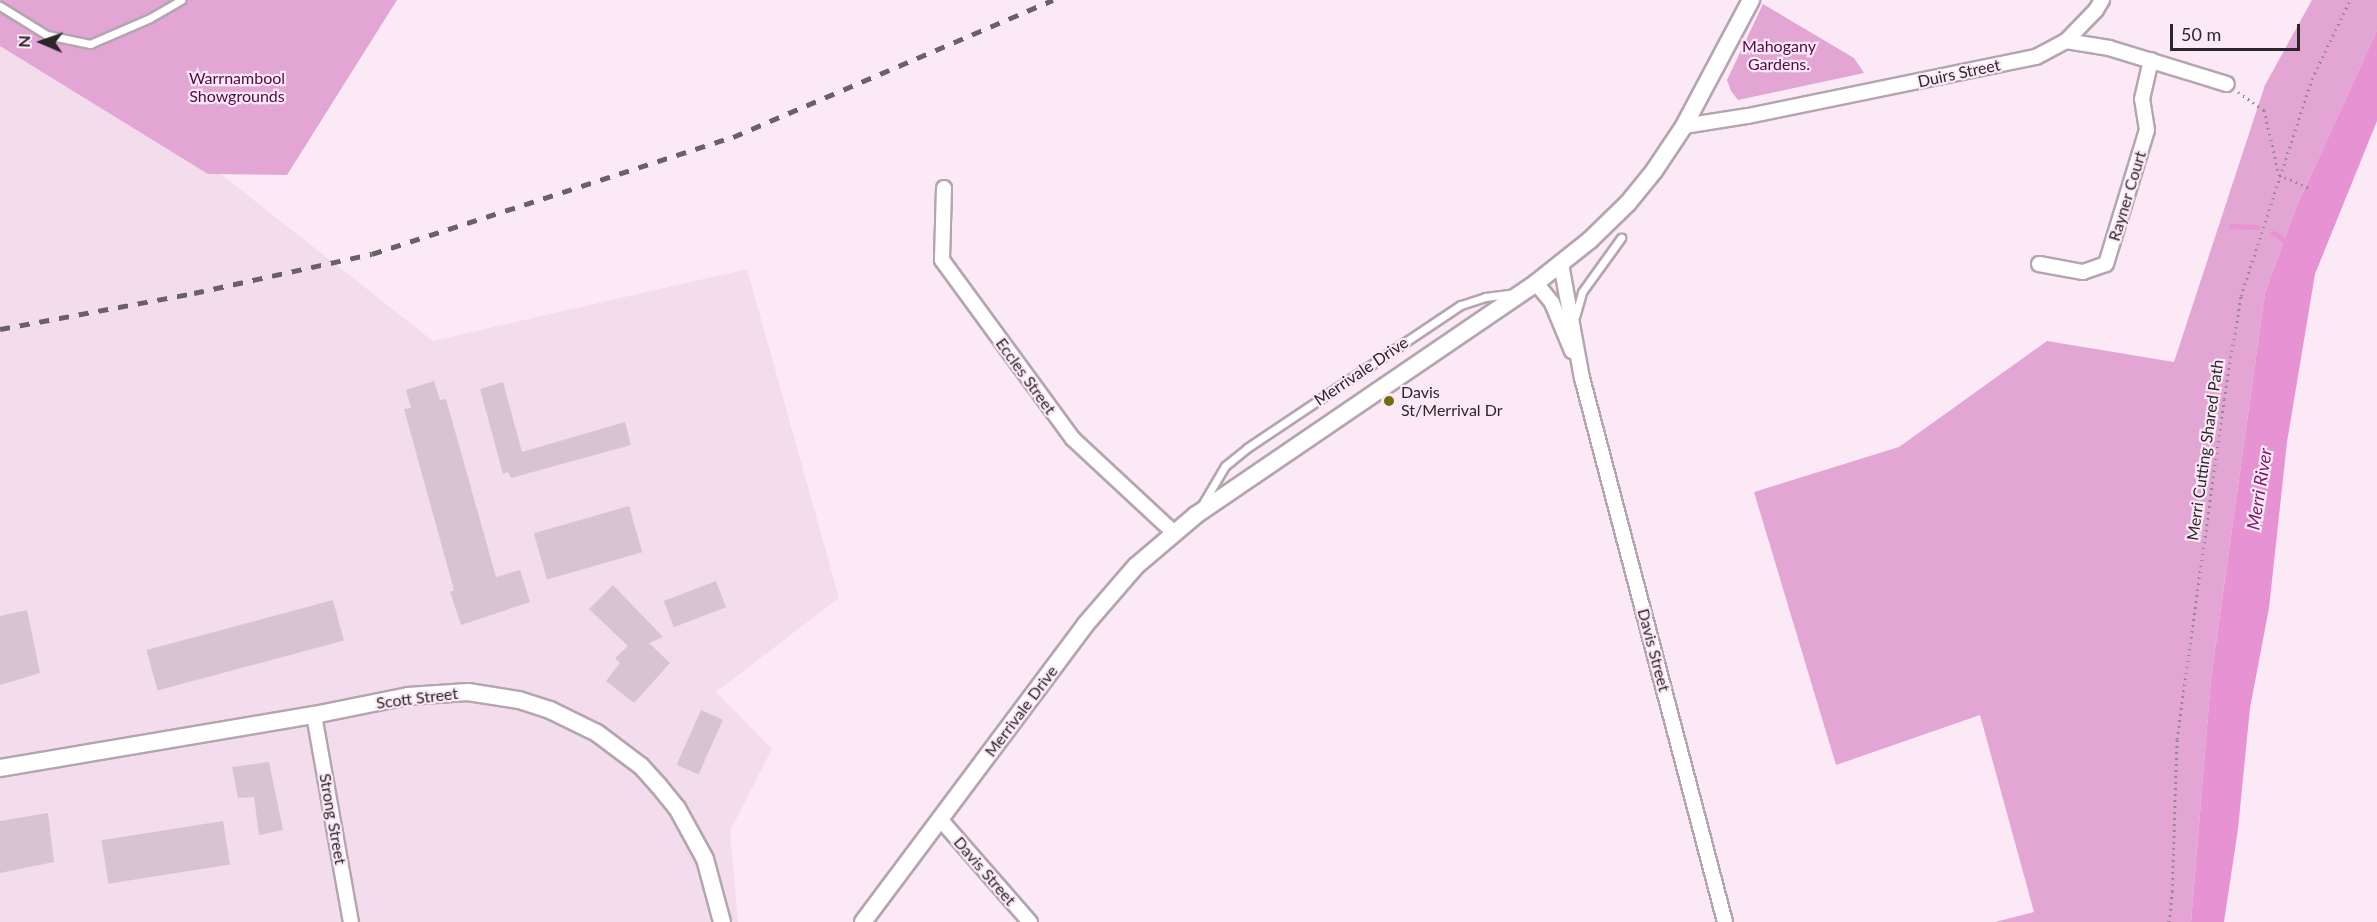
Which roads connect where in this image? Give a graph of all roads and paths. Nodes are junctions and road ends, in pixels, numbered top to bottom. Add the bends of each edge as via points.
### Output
1 (181, 0) edge
2 (1751, 0) edge
3 (2102, 0) edge
4 (2350, 0) edge
5 (0, 6) edge
6 (2066, 40) junction
7 (2151, 60) junction
8 (2227, 84) joint
9 (1684, 126) junction
10 (2279, 175) junction
11 (944, 188) dead end
12 (2309, 188) dead end
13 (1621, 238) dead end
14 (1561, 264) junction
15 (2039, 264) dead end
16 (1531, 287) junction
17 (1574, 330) junction
18 (1582, 378) junction
19 (1197, 515) junction
20 (1174, 533) junction
21 (314, 715) junction
22 (0, 768) edge
23 (940, 819) junction
24 (351, 922) edge
25 (722, 922) edge
26 (862, 922) edge
27 (1030, 922) edge
28 (1725, 922) edge
29 (2169, 922) edge

1 - 5 lane via 90,44 47,35
2 - 9 street, Merrivale Drive
3 - 6 street, Duirs Street
4 - 10 path, Merri Cutting Shared Path via 2312,79
6 - 7 street
6 - 9 street, Duirs Street via 2036,57
7 - 8 street
7 - 15 street, Rayner Court via 2142,99 2147,130 2106,264 2083,272
8 - 10 path via 2264,110
9 - 14 street, Merrivale Drive via 1628,203
10 - 12 path
10 - 29 path, Merri Cutting Shared Path via 2241,296 2224,399 2177,739
11 - 20 street, Eccles Street via 942,260 1073,439
13 - 17 lane via 1582,292
14 - 16 street, Merrivale Drive
14 - 17 street, Davis Street
16 - 18 street, Davis Street via 1552,303
16 - 19 street, Merrivale Drive
16 - 19 lane, Merrivale Drive via 1461,305 1247,448 1226,466
17 - 18 street, Davis Street
18 - 28 street, Davis Street
19 - 20 street, Merrivale Drive
20 - 23 street, Merrivale Drive via 1113,590
21 - 22 street, Scott Street
21 - 24 street, Strong Street
21 - 25 street, Scott Street via 408,696 468,692 519,700 574,720 633,759 677,808 705,859
23 - 26 street, Merrivale Drive
23 - 27 street, Davis Street

